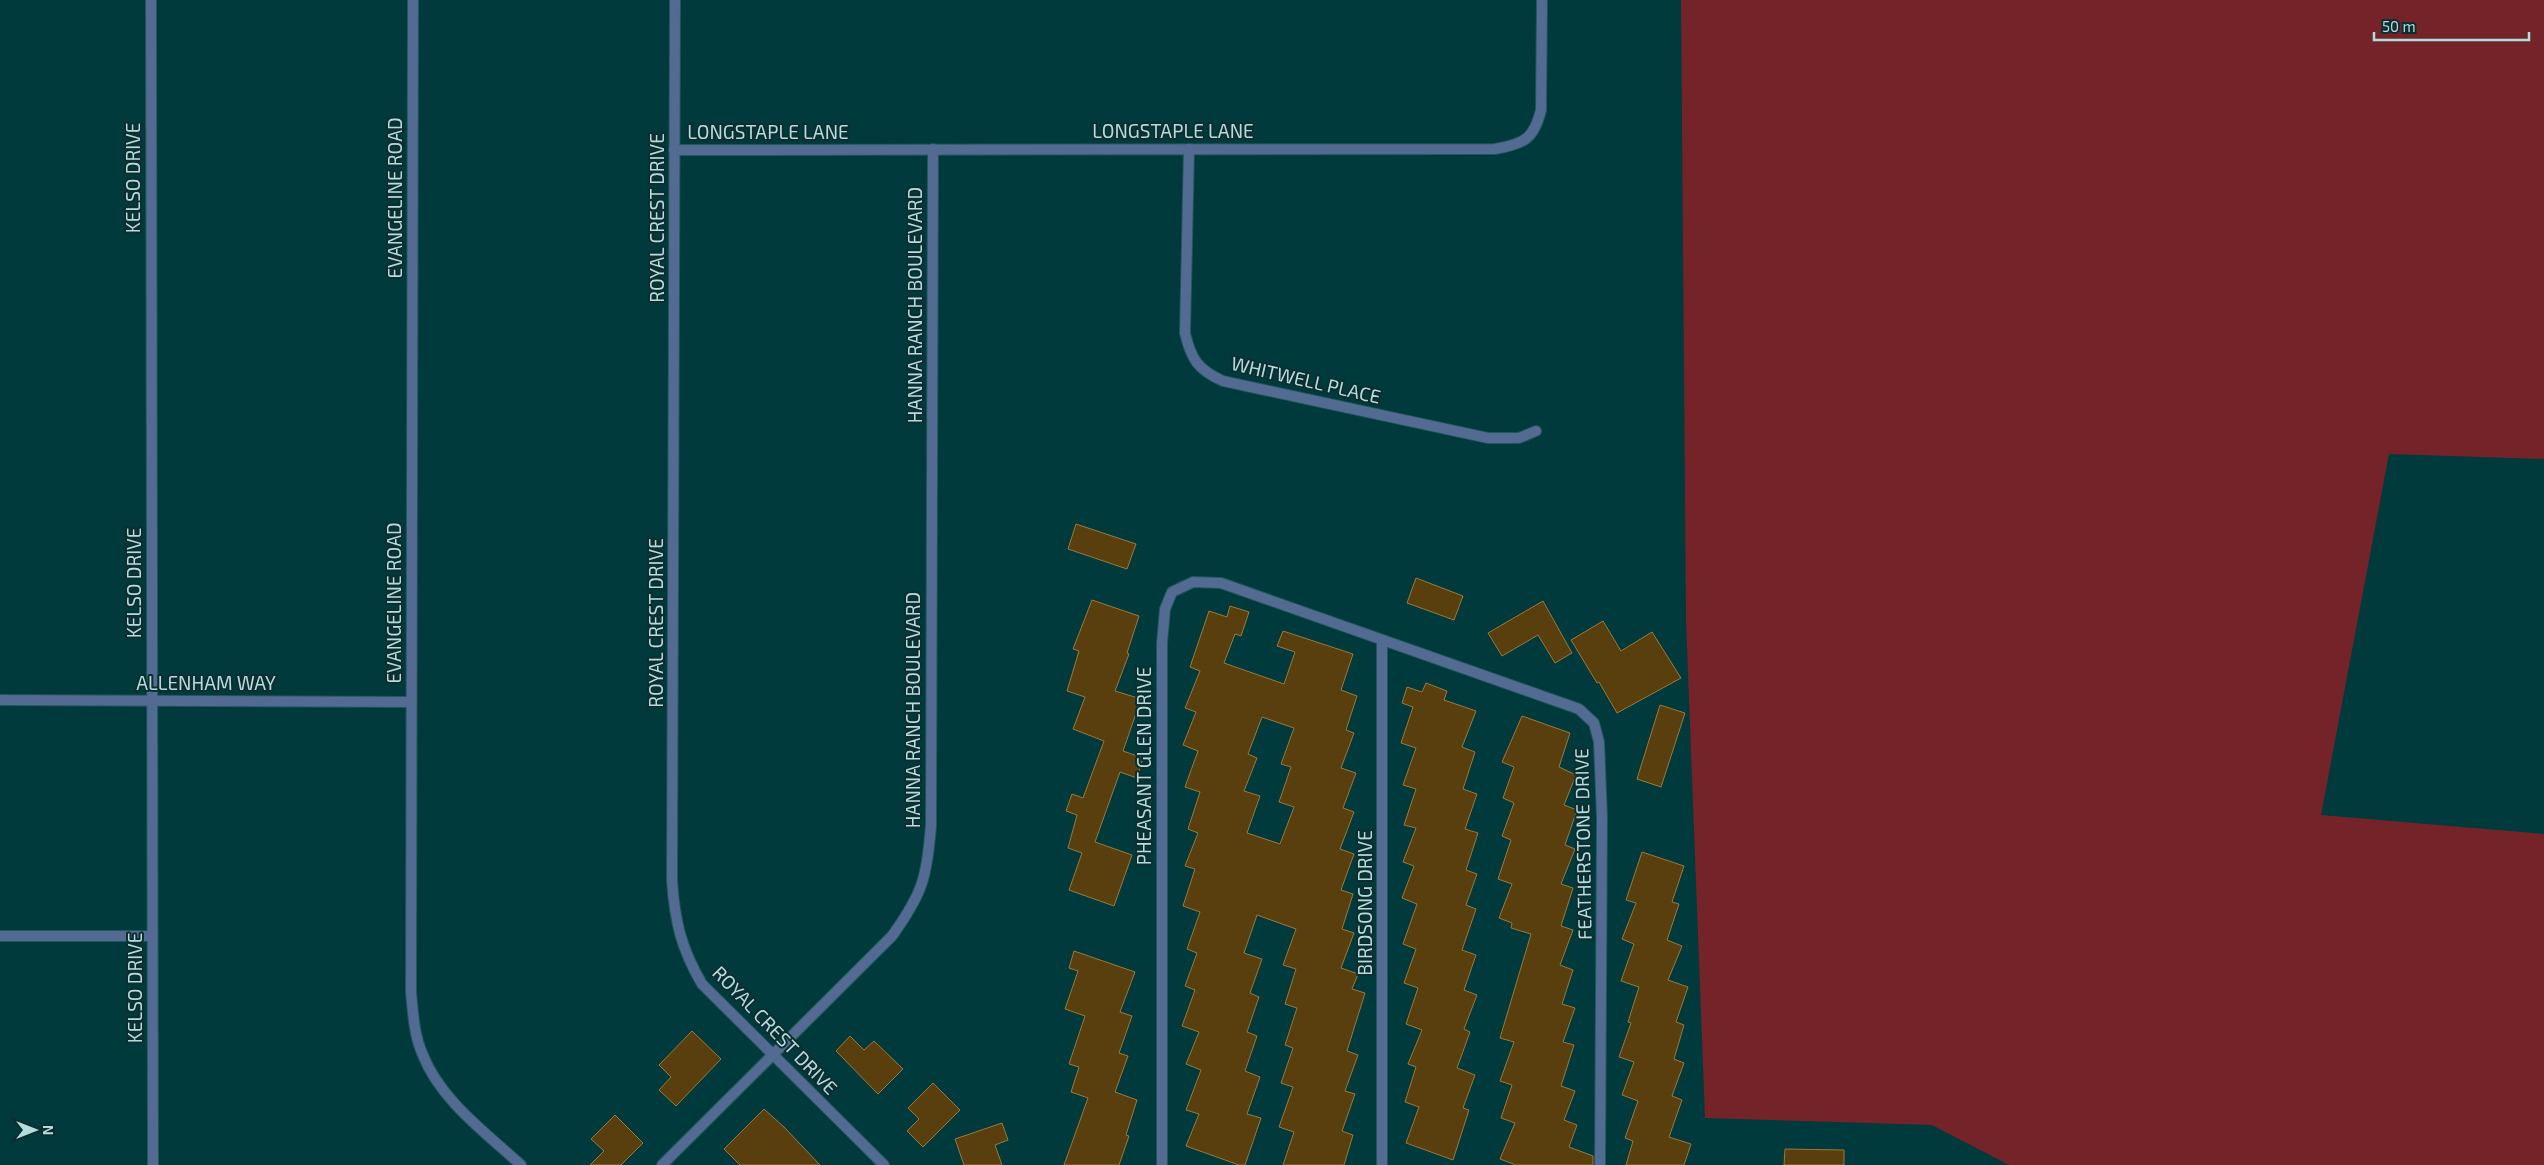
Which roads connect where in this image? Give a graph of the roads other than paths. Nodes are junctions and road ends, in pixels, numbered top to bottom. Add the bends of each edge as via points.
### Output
1 (151, 0) edge
2 (413, 0) edge
3 (675, 0) edge
4 (1542, 0) edge
5 (1189, 149) junction
6 (674, 150) junction
7 (933, 150) junction
8 (1536, 432) dead end
9 (1382, 641) junction
10 (0, 700) edge
11 (152, 700) junction
12 (411, 702) junction
13 (0, 936) edge
14 (152, 936) junction
15 (775, 1055) junction
16 (152, 1165) edge
17 (521, 1165) edge
18 (662, 1165) edge
19 (884, 1165) edge
20 (1162, 1165) edge
21 (1382, 1165) edge
22 (1600, 1165) edge

1 - 11 street, KELSO DRIVE
2 - 12 street, EVANGELINE ROAD
3 - 6 street, ROYAL CREST DRIVE
4 - 5 street, LONGSTAPLE LANE via 1541,110 1537,127 1527,139 1512,146 1495,149
5 - 7 street, LONGSTAPLE LANE
5 - 8 street, WHITWELL PLACE via 1185,333 1196,363 1208,374 1223,381 1488,438 1519,438
6 - 7 street, LONGSTAPLE LANE
6 - 15 street, ROYAL CREST DRIVE via 674,915 688,959 702,984
7 - 15 street, HANNA RANCH BOULEVARD via 931,825 927,870 914,906 892,936
9 - 20 street, PHEASANT GLEN DRIVE via 1221,583 1193,582 1172,592 1165,608 1162,643
9 - 21 street, BIRDSONG DRIVE
9 - 22 street, FEATHERSTONE DRIVE via 1579,709 1594,723 1600,742 1602,817
10 - 11 street, ALLENHAM WAY
11 - 12 street, ALLENHAM WAY
11 - 14 street, KELSO DRIVE
12 - 17 street, EVANGELINE ROAD via 411,992 414,1026 429,1068 449,1098
13 - 14 street
14 - 16 street, KELSO DRIVE
15 - 18 street, HANNA RANCH BOULEVARD
15 - 19 street, ROYAL CREST DRIVE

